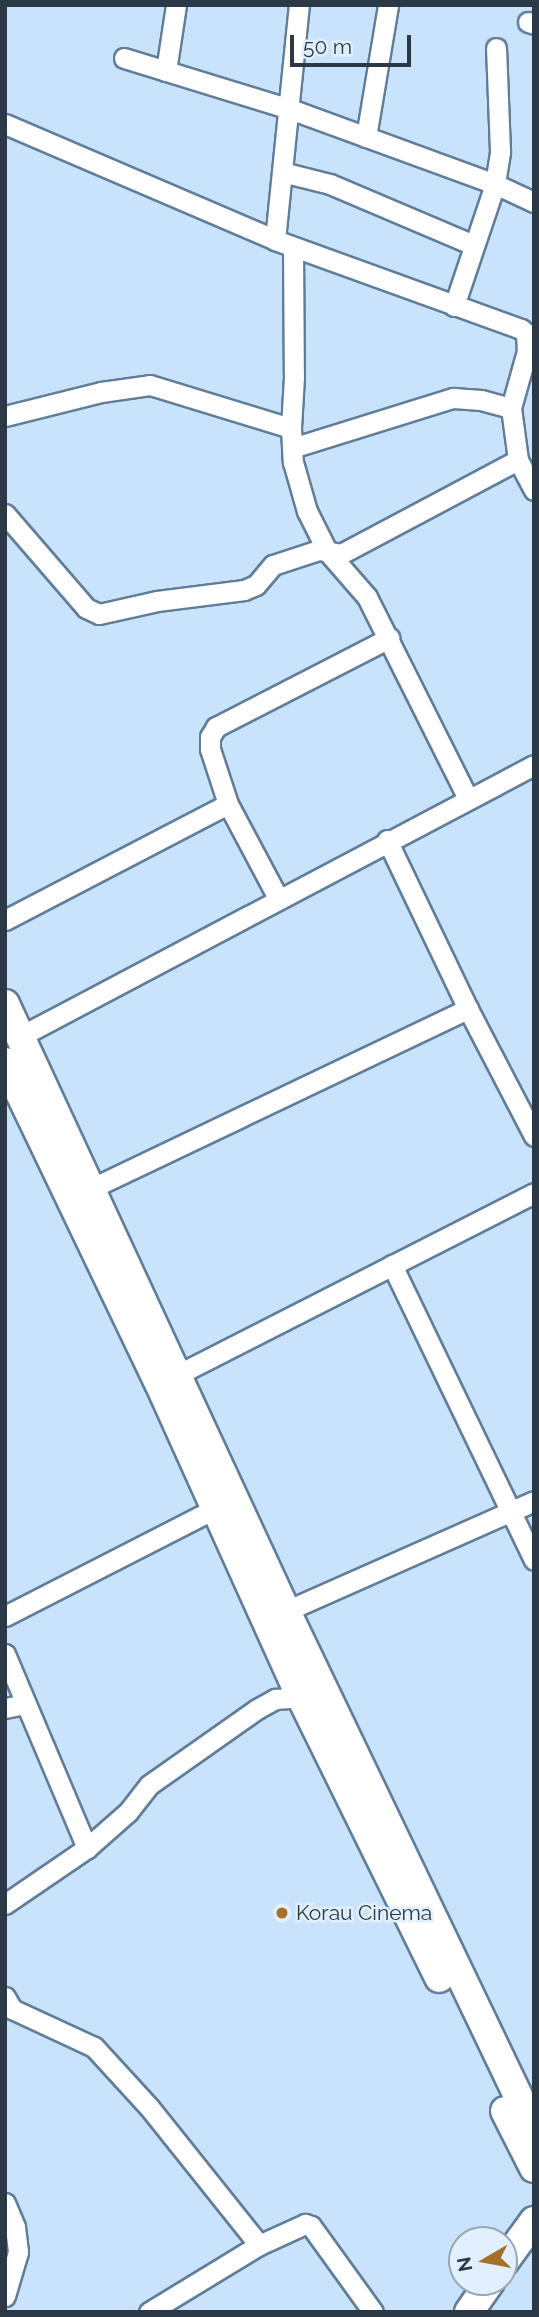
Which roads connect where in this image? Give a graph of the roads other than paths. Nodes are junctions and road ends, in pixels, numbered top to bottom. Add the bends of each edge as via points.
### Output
1 (176, 5) edge
2 (299, 5) edge
3 (388, 5) edge
4 (496, 48) dead end
5 (124, 58) dead end
6 (166, 71) junction
7 (290, 109) junction
8 (5, 124) edge
9 (366, 137) junction
10 (282, 172) junction
11 (495, 184) junction
12 (534, 202) edge
13 (275, 240) junction
14 (474, 245) junction
15 (293, 247) junction
16 (454, 306) junction
17 (511, 408) junction
18 (5, 416) edge
19 (291, 438) junction
20 (518, 460) junction
21 (534, 490) edge
22 (5, 514) edge
23 (327, 551) junction
24 (389, 638) junction
25 (534, 765) edge
26 (468, 799) junction
27 (228, 804) junction
28 (387, 840) junction
29 (278, 898) junction
30 (5, 920) edge
31 (5, 1004) edge
32 (468, 1009) junction
33 (19, 1037) junction
34 (5, 1062) edge
35 (534, 1136) edge
36 (90, 1189) junction
37 (534, 1193) edge
38 (392, 1265) junction
39 (179, 1374) junction
40 (534, 1501) edge
41 (214, 1509) junction
42 (511, 1512) junction
43 (534, 1560) edge
44 (286, 1611) junction
45 (5, 1616) edge
46 (5, 1654) edge
47 (301, 1697) junction
48 (26, 1704) junction
49 (5, 1707) edge
50 (87, 1848) junction
51 (5, 1905) edge
52 (5, 1997) edge
53 (534, 2129) edge
54 (534, 2168) edge
55 (5, 2203) edge
56 (534, 2221) edge
57 (518, 2243) edge
58 (258, 2245) junction
59 (534, 2253) edge
60 (518, 2266) edge
61 (5, 2296) edge
62 (149, 2312) edge
63 (373, 2312) edge

1 - 6 street
2 - 7 street
3 - 9 street
4 - 11 street via 500,151
5 - 6 street
6 - 7 street
7 - 9 street
7 - 10 street
8 - 13 street
9 - 11 street
10 - 13 street
10 - 14 street via 330,184
11 - 12 street
11 - 14 street
13 - 15 street
14 - 16 street
15 - 16 street
15 - 19 street
16 - 17 street via 526,333 527,351
17 - 19 street via 453,398
17 - 20 street
18 - 19 street via 150,385
19 - 23 street via 307,511
20 - 21 street
20 - 23 street via 341,554
22 - 23 street via 86,608 99,614 244,590 273,565
23 - 24 street via 367,597
24 - 26 street
24 - 27 street via 216,727 210,749
25 - 26 street
26 - 28 street
27 - 29 street
27 - 30 street
28 - 29 street
28 - 32 street
29 - 33 street
31 - 33 main road
32 - 35 street
32 - 36 street
33 - 36 main road
34 - 41 main road via 159,1383
36 - 39 main road
37 - 38 street
38 - 39 street
38 - 42 street
39 - 44 main road
40 - 42 street
41 - 45 street
41 - 47 main road
42 - 43 street
42 - 44 street
44 - 53 main road
46 - 48 street
47 - 50 street via 275,1699 160,1777
47 - 54 main road
48 - 49 street
48 - 50 street
50 - 51 street
52 - 58 street via 12,2009 94,2047 149,2107
55 - 61 street via 15,2227 18,2252
56 - 57 main road
58 - 62 street
58 - 63 street via 299,2226 311,2226
59 - 60 main road

